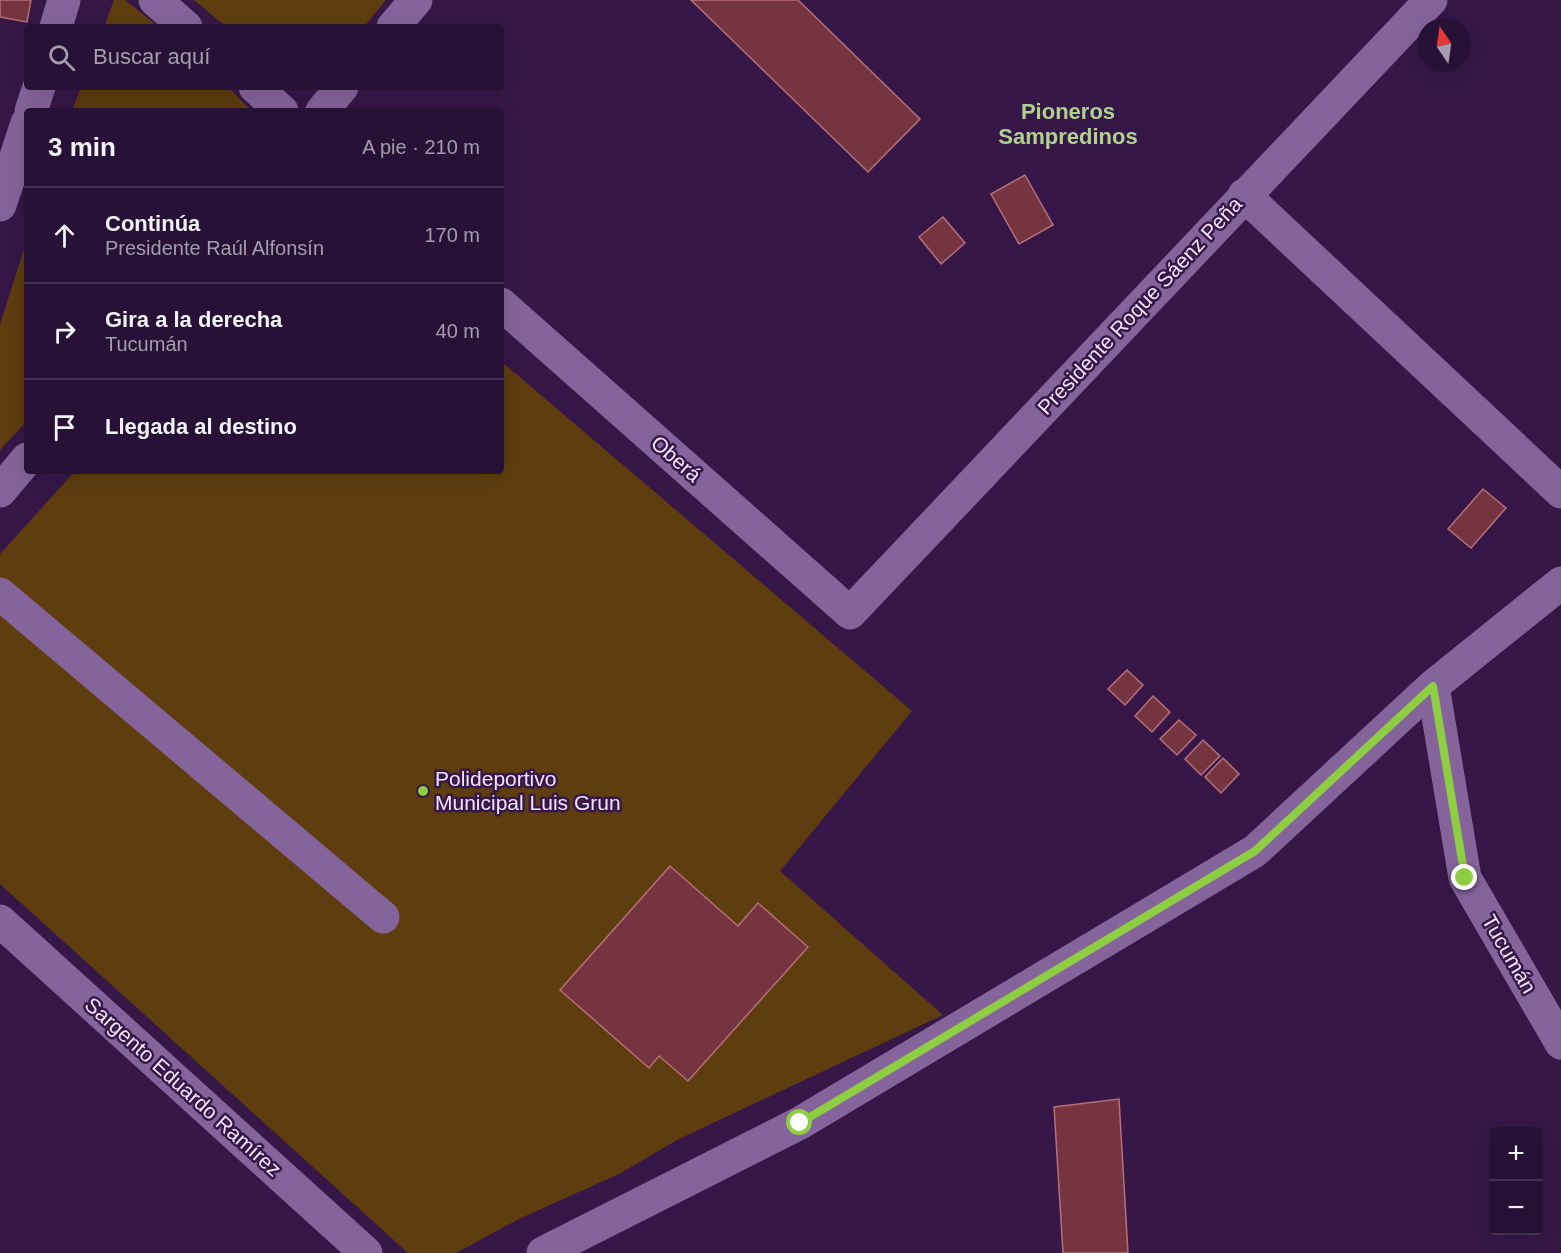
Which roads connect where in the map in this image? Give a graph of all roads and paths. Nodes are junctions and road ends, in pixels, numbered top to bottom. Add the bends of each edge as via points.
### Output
1 (64, 0) edge
2 (154, 0) edge
3 (416, 0) edge
4 (1431, 0) edge
5 (57, 24) edge
6 (182, 24) edge
7 (396, 24) edge
8 (38, 90) edge
9 (258, 90) edge
10 (340, 90) edge
11 (32, 108) edge
12 (279, 108) edge
13 (324, 108) edge
14 (24, 132) edge
15 (1244, 195) junction
16 (0, 205) edge
17 (504, 307) edge
18 (24, 463) edge
19 (0, 491) edge
20 (1561, 492) edge
21 (1561, 583) edge
22 (0, 594) edge
23 (850, 613) joint
24 (1433, 686) junction
25 (382, 917) dead end
26 (0, 921) edge
27 (1561, 1043) edge
28 (366, 1253) edge
29 (543, 1253) edge

1 - 5 street
2 - 6 street
3 - 7 street
4 - 15 street, Presidente Roque Sáenz Peña
8 - 11 street
9 - 12 street
10 - 13 street
14 - 16 street
15 - 20 street
15 - 23 street, Presidente Roque Sáenz Peña
17 - 23 street, Oberá
18 - 19 street
21 - 24 street
22 - 25 street
24 - 27 street, Tucumán via 1465,878
24 - 29 street via 1255,851 800,1123
26 - 28 street, Sargento Eduardo Ramírez

